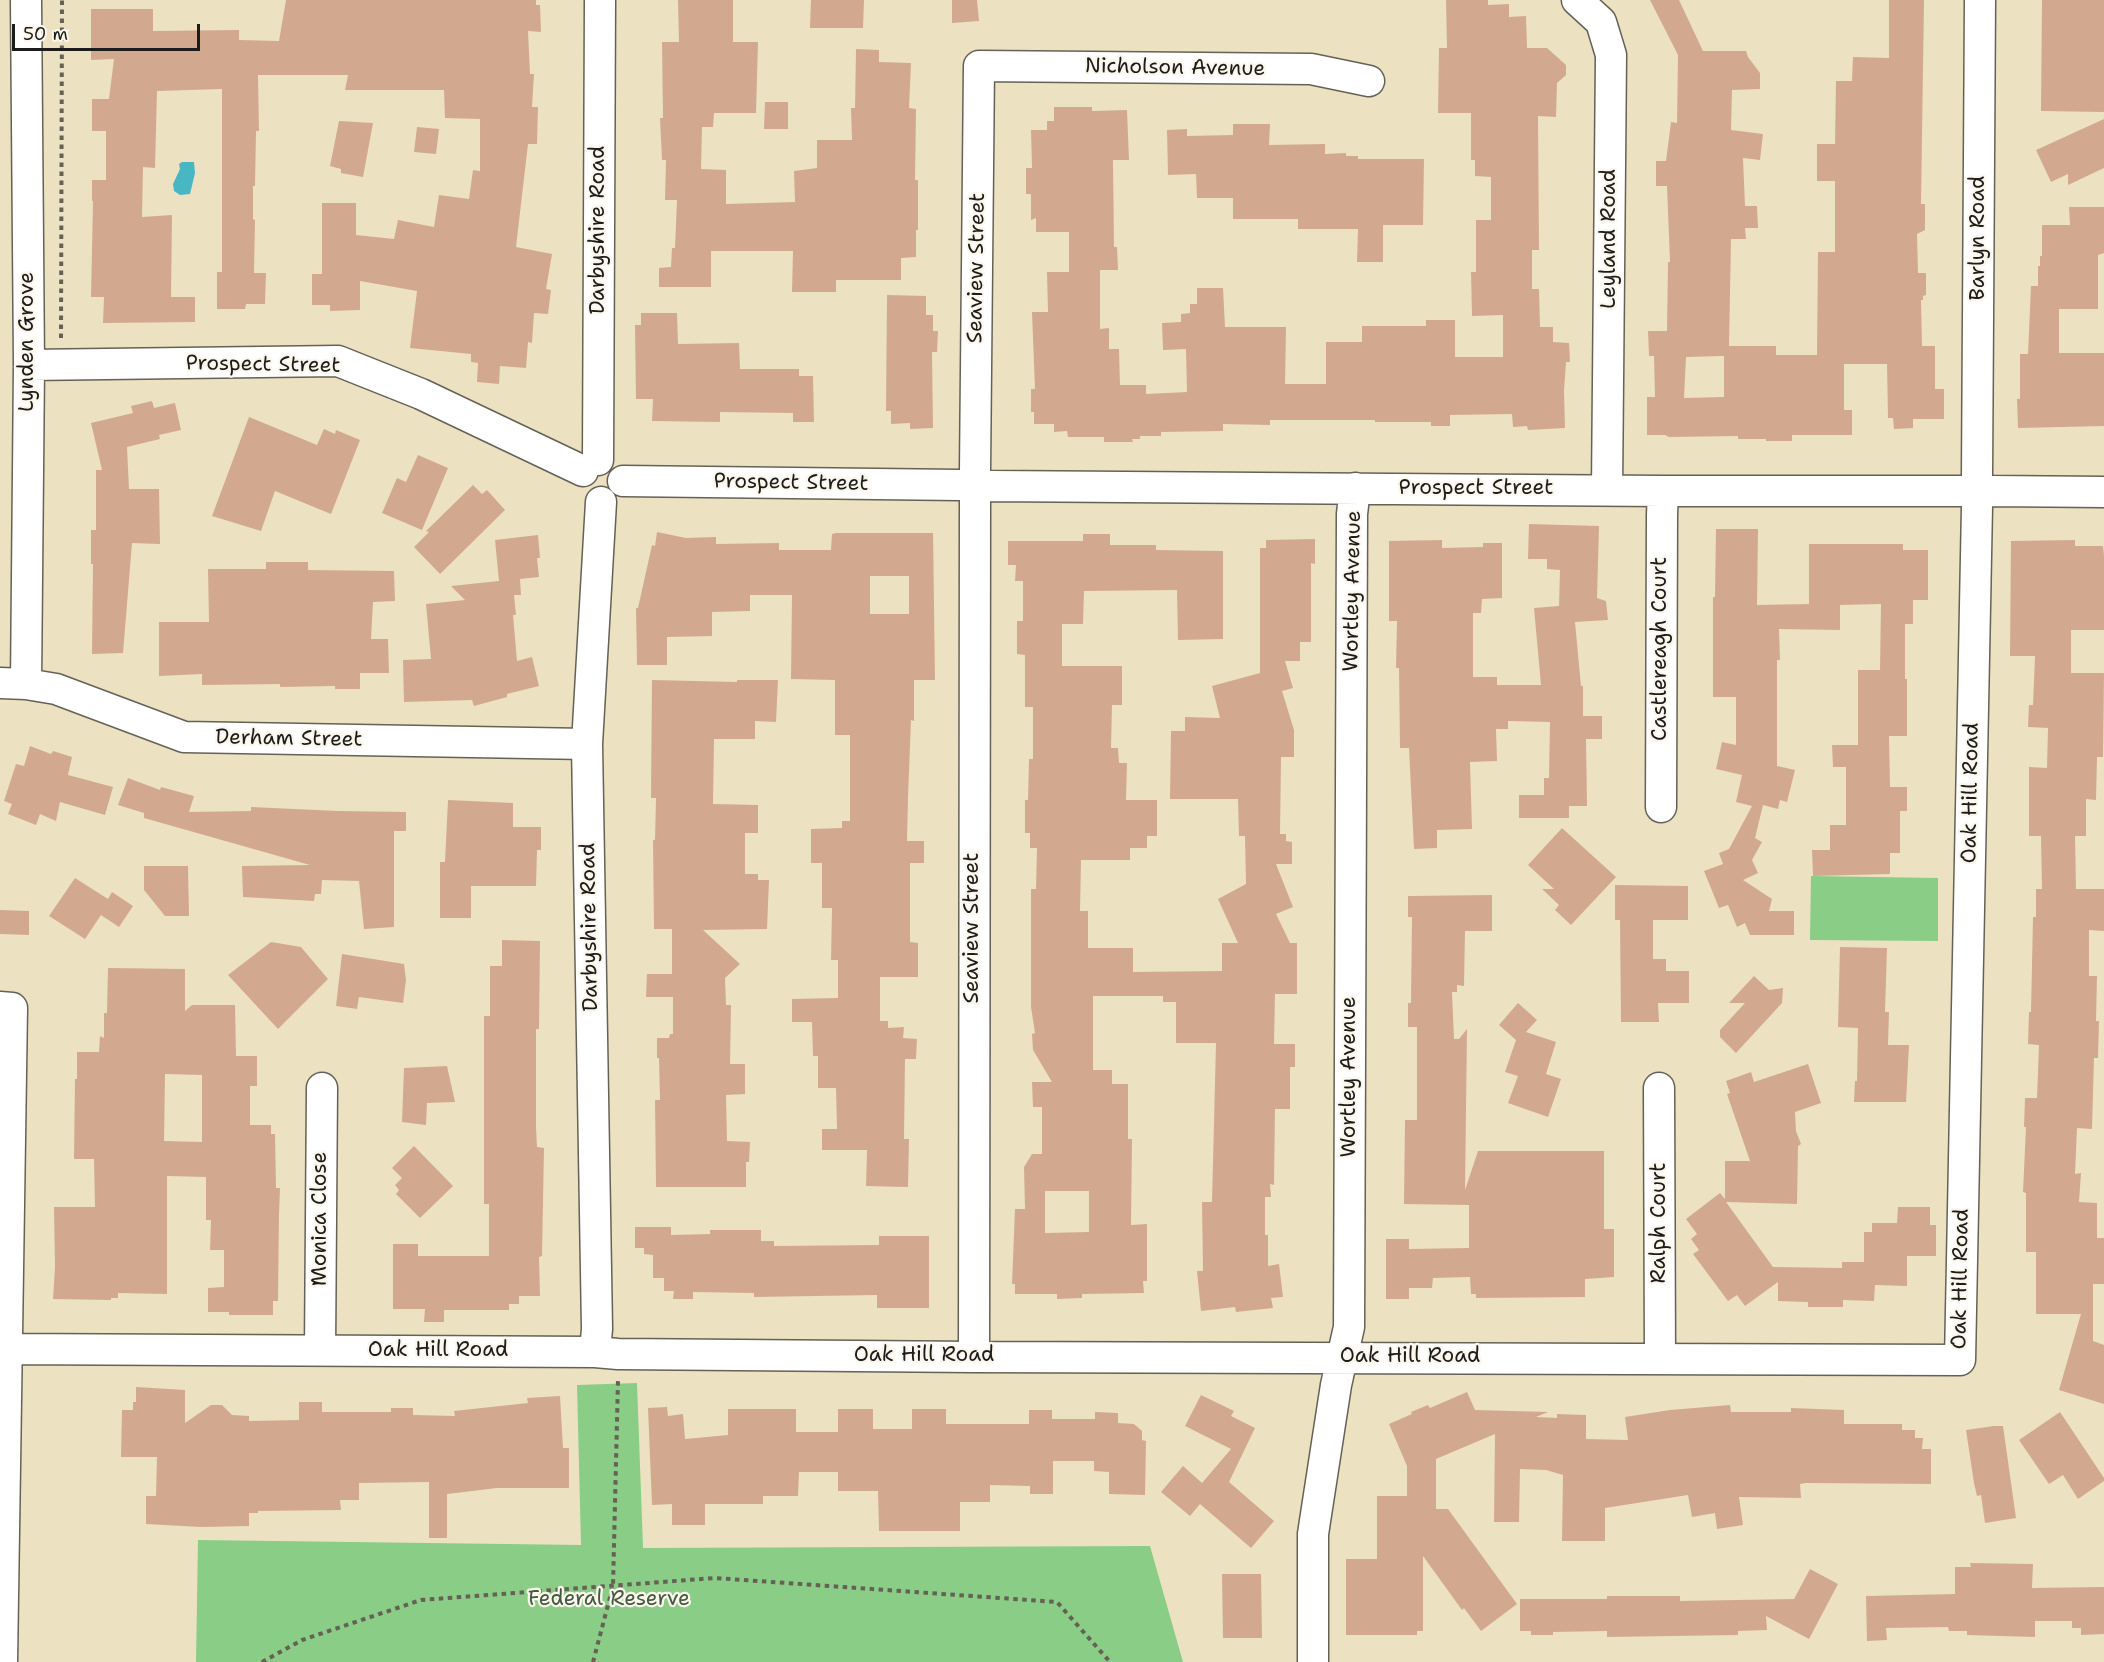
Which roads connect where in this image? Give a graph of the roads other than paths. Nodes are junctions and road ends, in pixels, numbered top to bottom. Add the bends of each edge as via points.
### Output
1 (26, 0) edge
2 (600, 0) edge
3 (1577, 0) edge
4 (1980, 0) edge
5 (979, 66) joint
6 (1369, 81) dead end
7 (29, 365) junction
8 (590, 465) junction
9 (623, 481) junction
10 (975, 485) junction
11 (1355, 488) junction
12 (1607, 490) junction
13 (1663, 491) junction
14 (1977, 491) junction
15 (2104, 492) edge
16 (601, 502) junction
17 (13, 683) edge
18 (586, 744) junction
19 (1661, 807) dead end
20 (6, 1008) edge
21 (322, 1088) dead end
22 (1659, 1088) dead end
23 (6, 1349) junction
24 (320, 1350) junction
25 (606, 1353) junction
26 (974, 1357) junction
27 (1343, 1357) junction
28 (1660, 1358) junction
29 (2, 1662) edge
30 (1313, 1662) edge

1 - 7 street, Lynden Grove
2 - 8 street, Darbyshire Road
3 - 12 street, Leyland Road via 1601,22 1611,55
4 - 14 street, Barlyn Road
5 - 6 street, Nicholson Avenue via 1311,69
5 - 10 street, Seaview Street
7 - 8 street, Prospect Street via 339,362
7 - 17 street, Lynden Grove
8 - 9 street via 608,460 622,474
8 - 16 street via 580,483 589,498
9 - 10 street, Prospect Street
9 - 16 street via 614,498
10 - 11 street, Prospect Street
10 - 26 street, Seaview Street
11 - 12 street, Prospect Street
11 - 27 street, Wortley Avenue via 1349,1327
12 - 13 street, Prospect Street
13 - 14 street, Prospect Street
13 - 19 street, Castlereagh Court
14 - 15 street, Prospect Street
14 - 28 street, Oak Hill Road via 1960,1360
16 - 18 street, Darbyshire Road
17 - 18 street, Derham Street via 56,689 184,737
18 - 25 street, Darbyshire Road via 596,1305
20 - 23 street
21 - 24 street, Monica Close
22 - 28 street, Ralph Court
23 - 24 street, Oak Hill Road
23 - 29 street
24 - 25 street, Oak Hill Road
25 - 26 street, Oak Hill Road
26 - 27 street, Oak Hill Road
27 - 28 street, Oak Hill Road
27 - 30 street, Wortley Avenue via 1313,1534

